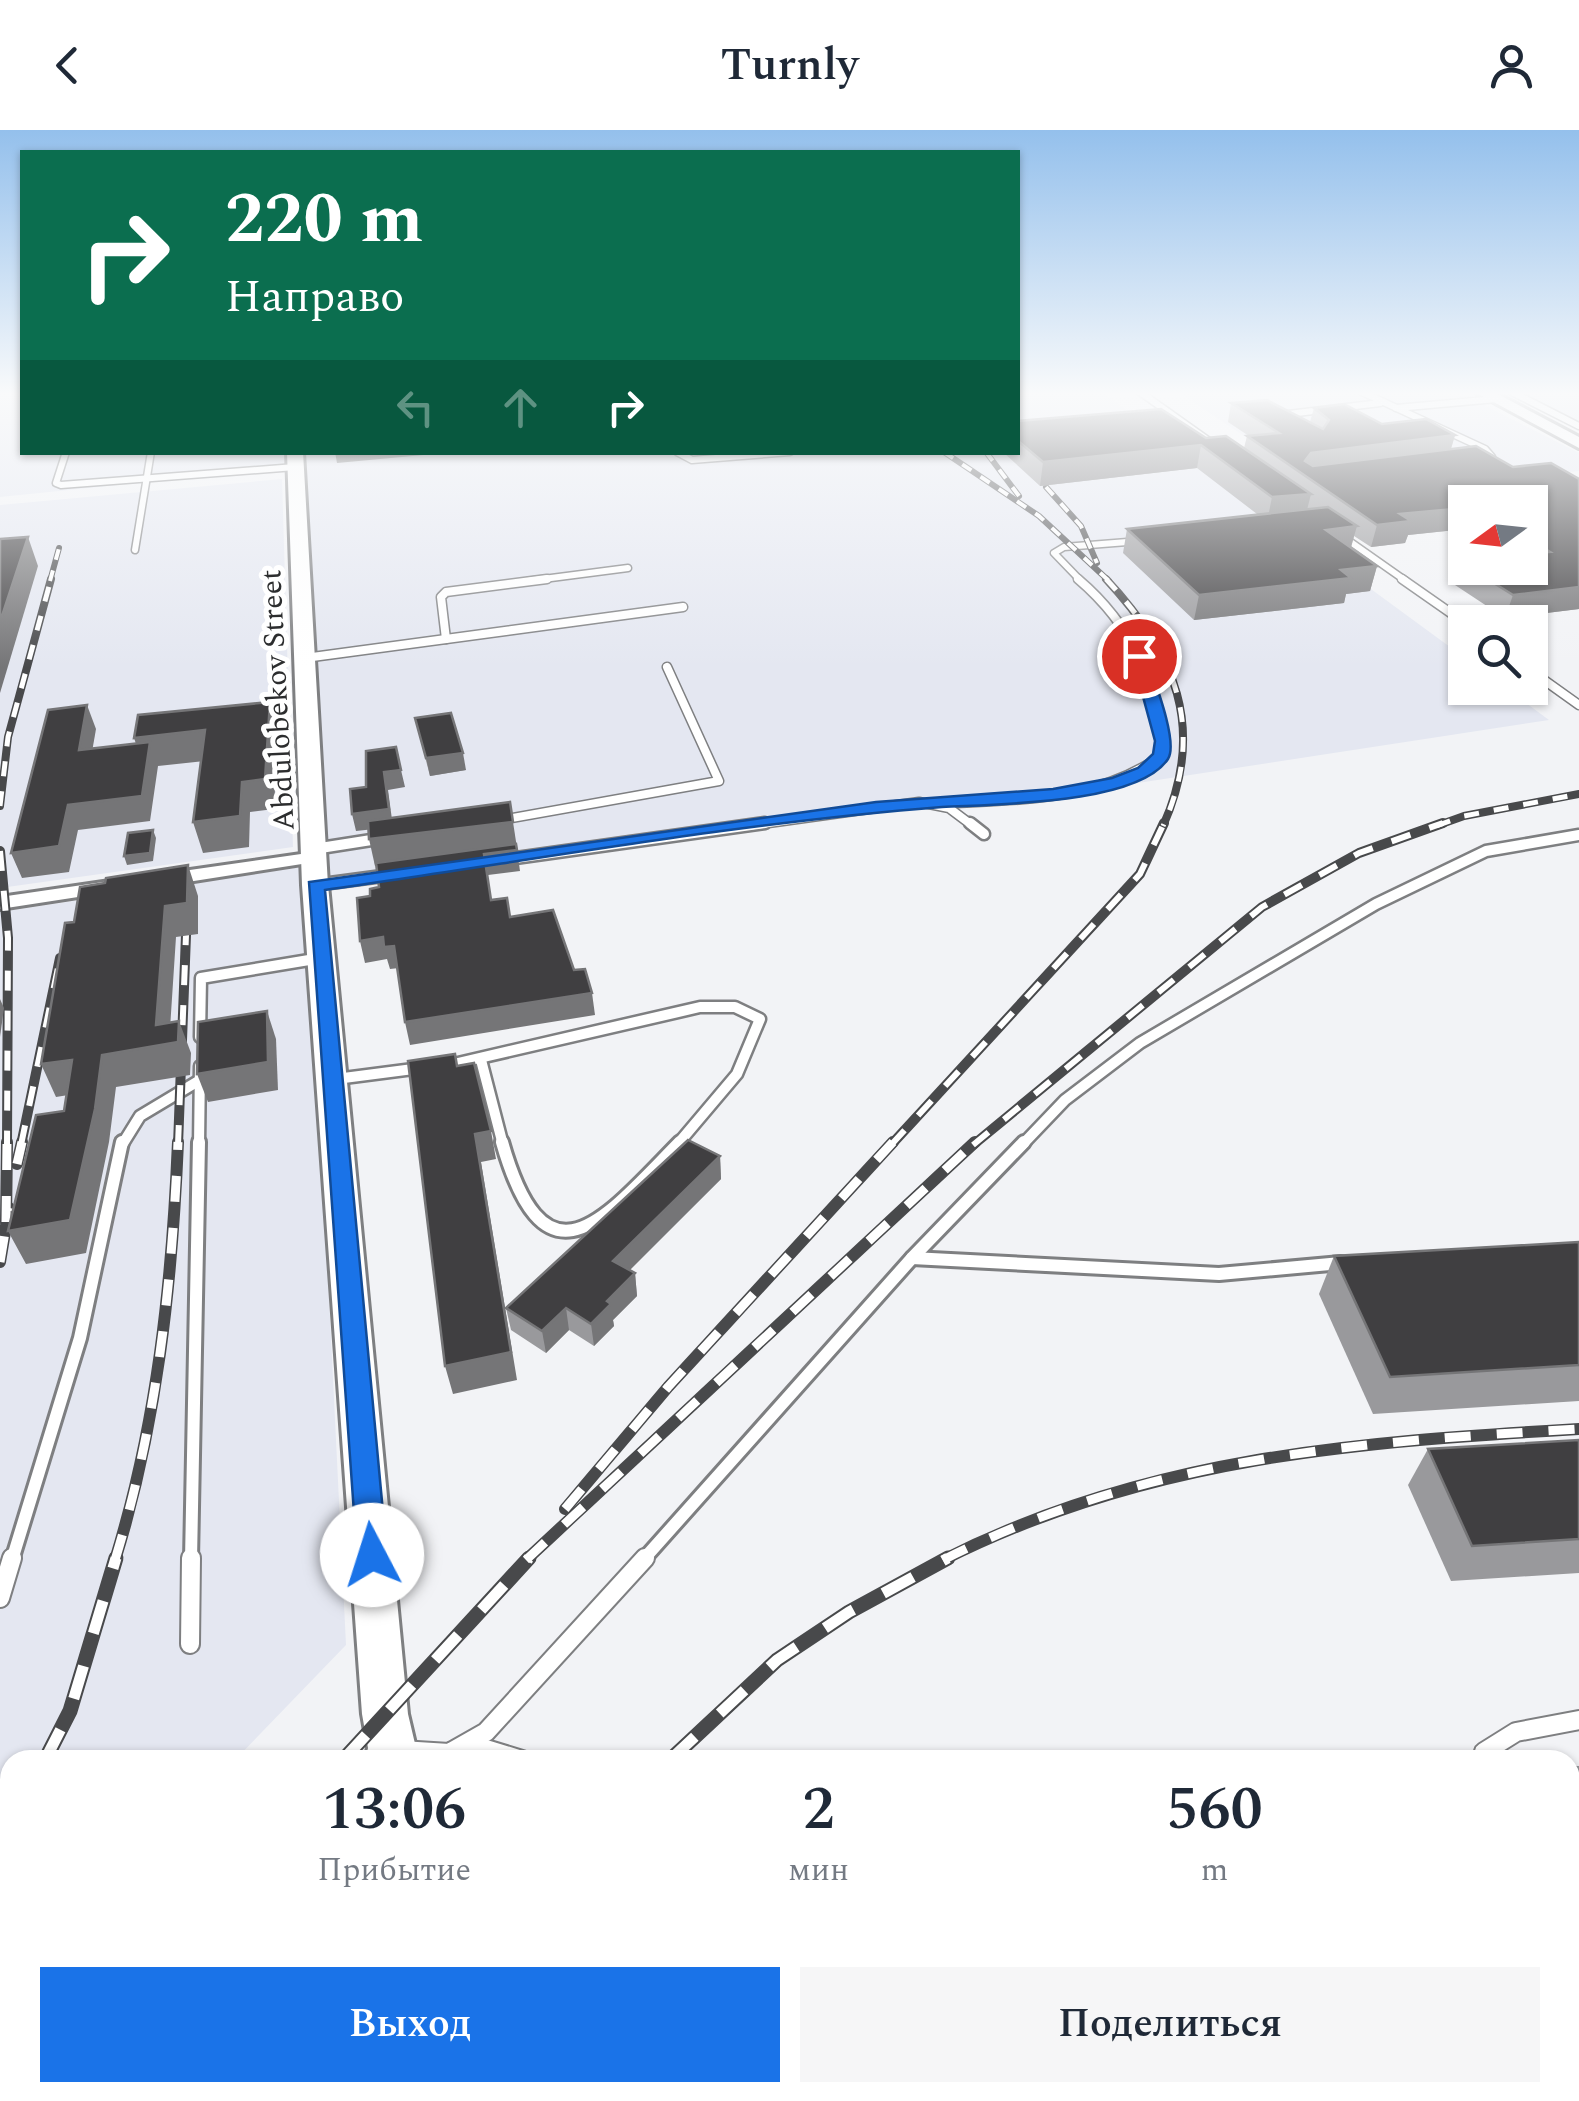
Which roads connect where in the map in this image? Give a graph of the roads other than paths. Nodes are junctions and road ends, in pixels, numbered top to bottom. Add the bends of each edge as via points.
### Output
1 (58, 484) edge
2 (86, 484) edge
3 (147, 484) edge
4 (296, 484) edge
5 (1339, 534) edge
6 (1146, 540) edge
7 (134, 550) dead end
8 (628, 568) dead end
9 (684, 607) dead end
10 (1448, 612) edge
11 (446, 639) junction
12 (304, 658) junction
13 (668, 667) dead end
14 (1548, 683) edge
15 (1579, 705) edge
16 (937, 804) junction
17 (489, 822) edge
18 (984, 834) dead end
19 (1579, 835) edge
20 (392, 837) edge
21 (490, 862) edge
22 (315, 864) junction
23 (412, 872) edge
24 (0, 904) edge
25 (321, 958) junction
26 (481, 1060) junction
27 (200, 1080) junction
28 (332, 1080) junction
29 (912, 1258) junction
30 (1352, 1262) edge
31 (0, 1598) edge
32 (190, 1644) dead end
33 (1579, 1720) edge
34 (473, 1746) junction
35 (390, 1750) edge
36 (457, 1750) edge
37 (487, 1750) edge
38 (1487, 1750) edge

1 - 2 lane
3 - 7 lane
4 - 12 street, Abdulobekov Street
5 - 10 lane
6 - 16 lane via 1064,547 1054,554 1118,619 1139,656 1163,741 1161,756 1144,771 1090,788
8 - 11 lane via 446,592
9 - 11 lane
11 - 12 lane
12 - 22 street, Abdulobekov Street
13 - 17 lane via 719,782
14 - 15 lane
16 - 18 lane
16 - 21 lane
19 - 29 lane via 1486,852 1376,904 1140,1043 1065,1100
20 - 22 lane
22 - 23 lane
22 - 24 street
22 - 25 street, Abdulobekov Street
25 - 27 lane via 201,978
25 - 28 street, Abdulobekov Street
26 - 26 lane via 700,1007 735,1007 760,1019 758,1038 696,1128 588,1229 567,1232 542,1224 522,1201
26 - 28 lane
27 - 31 lane via 140,1116 122,1138 80,1338
27 - 32 lane
28 - 35 street, Abdulobekov Street
29 - 30 lane via 1219,1274
29 - 34 lane
33 - 38 lane via 1516,1732
34 - 36 lane
34 - 37 lane

